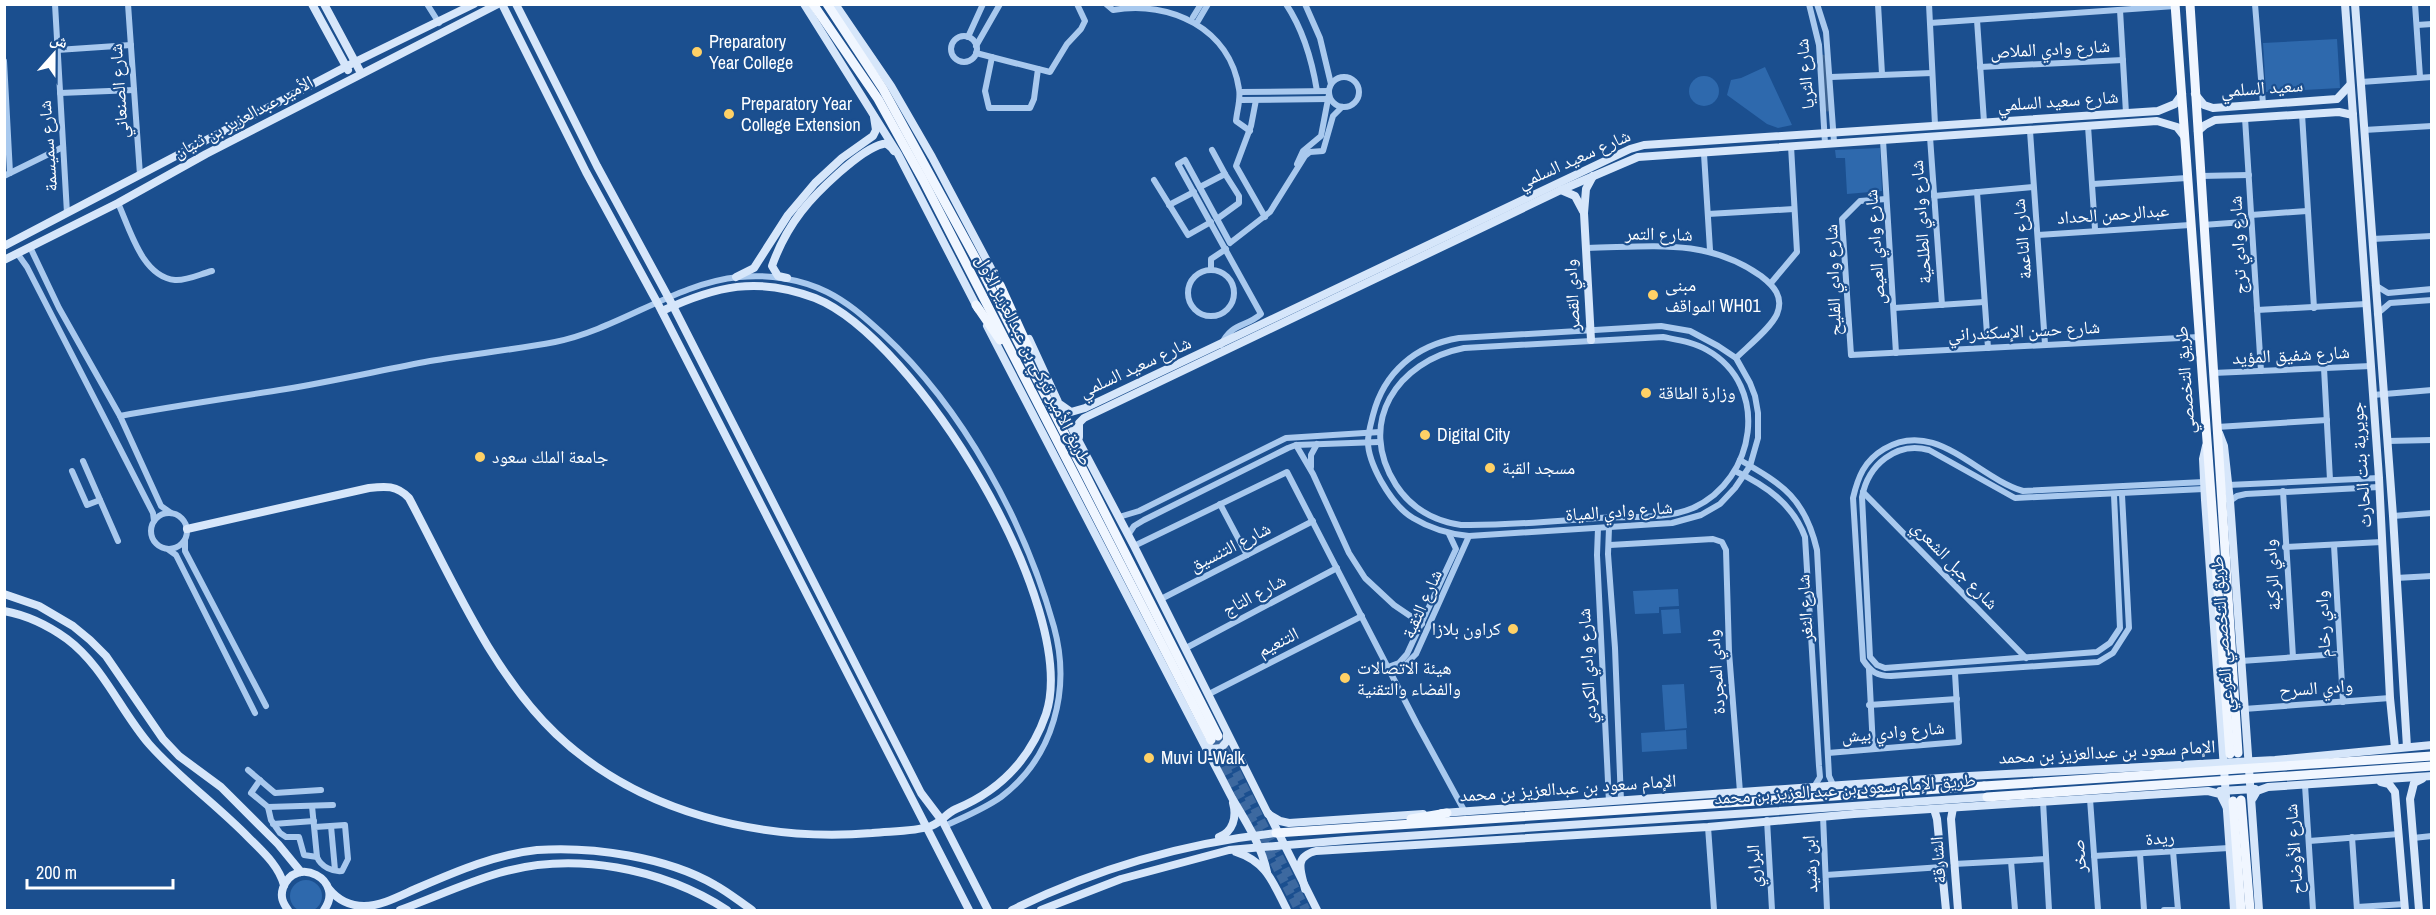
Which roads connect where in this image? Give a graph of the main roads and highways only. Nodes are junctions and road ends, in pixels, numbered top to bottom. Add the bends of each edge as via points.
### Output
1 (813, 4) edge
2 (827, 4) edge
3 (2190, 4) edge
4 (2175, 5) edge
5 (1000, 285) road end
6 (976, 305) road end
7 (1044, 414) junction
8 (1059, 421) junction
9 (2432, 756) edge
10 (2431, 773) edge
11 (1987, 797) road end
12 (1448, 813) road end
13 (1363, 826) junction
14 (1276, 833) road end
15 (2241, 910) edge
16 (2250, 910) edge

1 - 7 main road, طريق الأمير تركي بن عبدالعزيز الأول via 878,99
2 - 8 main road, طريق الأمير تركي بن عبدالعزيز الأول via 923,161
3 - 4 main road, طريق التخصصي via 2234,753 2206,446
5 - 8 main road
6 - 7 main road
7 - 8 main road, طريق الأمير تركي بن عبدالعزيز الأول via 1078,484 1218,735
9 - 13 main road, طريق الإمام سعود بن عبد العزيز بن محمد, bridge
10 - 11 main road, طريق الإمام سعود بن عبد العزيز بن محمد, bridge
12 - 13 main road
13 - 14 main road, طريق الإمام سعود بن عبد العزيز بن محمد
15 - 16 main road via 2234,803

